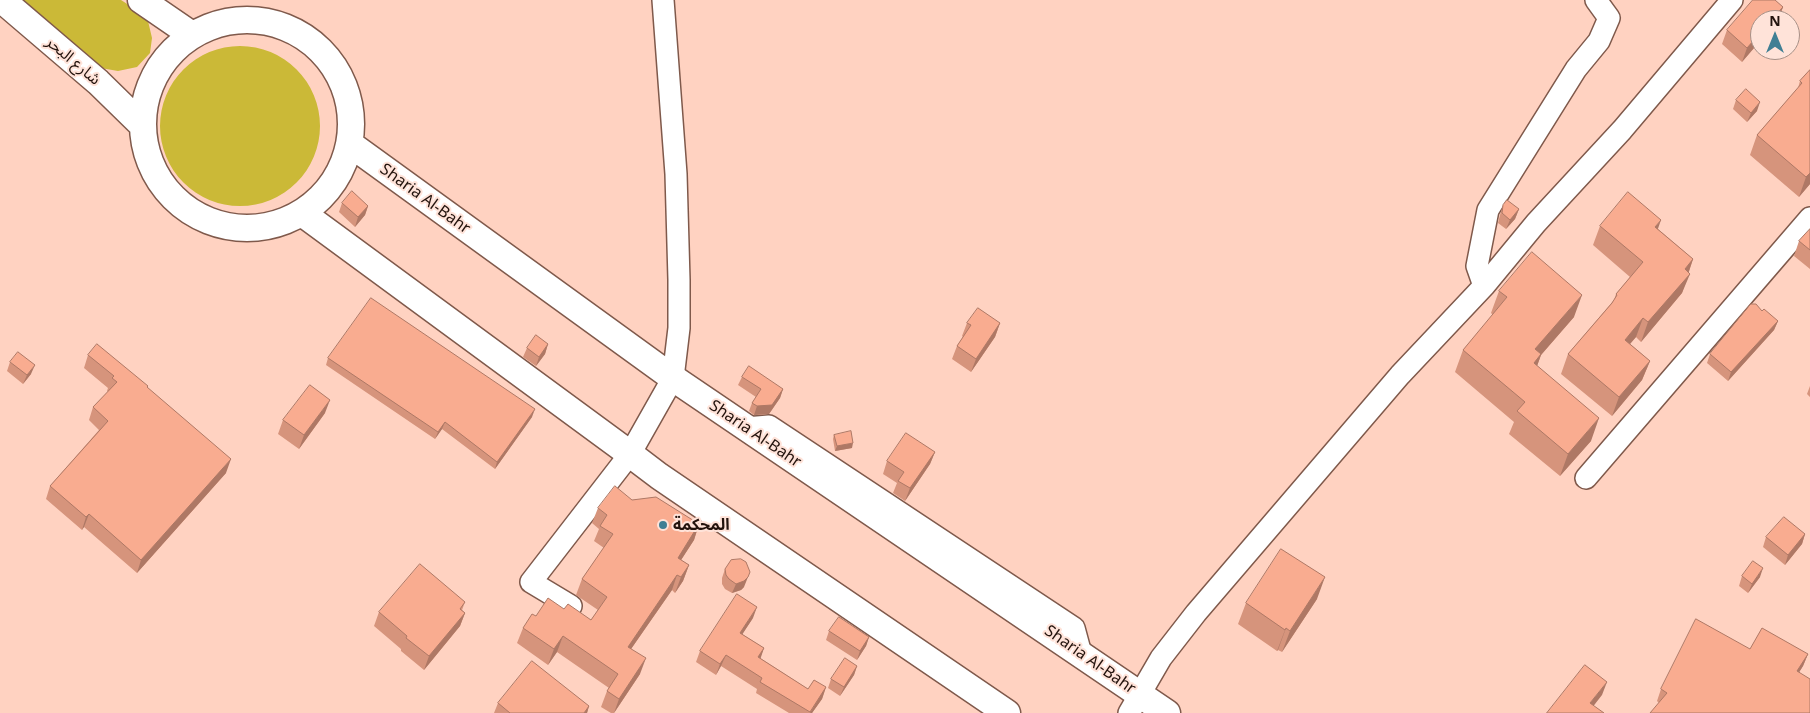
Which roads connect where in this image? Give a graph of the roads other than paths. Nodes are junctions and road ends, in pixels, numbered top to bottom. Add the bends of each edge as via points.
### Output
1 (2, 0) edge
2 (141, 0) edge
3 (662, 0) edge
4 (1596, 0) edge
5 (1732, 0) edge
6 (192, 35) junction
7 (142, 125) junction
8 (350, 144) junction
9 (302, 212) junction
10 (1810, 218) edge
11 (1484, 286) junction
12 (673, 378) junction
13 (630, 454) junction
14 (1586, 478) dead end
15 (571, 606) edge
16 (1134, 704) edge
17 (1007, 713) edge
18 (1168, 713) edge

1 - 7 main road, شارع البحر via 98,82
2 - 6 main road
3 - 12 street via 676,174 678,328
4 - 11 street via 1609,18 1599,41 1576,69 1488,210 1477,266
5 - 11 street
6 - 7 main road via 165,58 148,90
6 - 8 main road via 224,22 258,20 292,29 317,47 340,77 351,110
7 - 9 main road via 147,156 161,184 183,206 210,222 241,228 272,225
8 - 9 main road via 340,171 324,194
8 - 12 main road, Sharia Al-Bahr
9 - 13 main road
10 - 14 street
11 - 16 street via 1400,375 1196,613 1161,658
12 - 13 street
12 - 16 main road, Sharia Al-Bahr via 1080,654
13 - 15 street via 531,582
13 - 17 main road
16 - 18 main road, Sharia Al-Bahr

